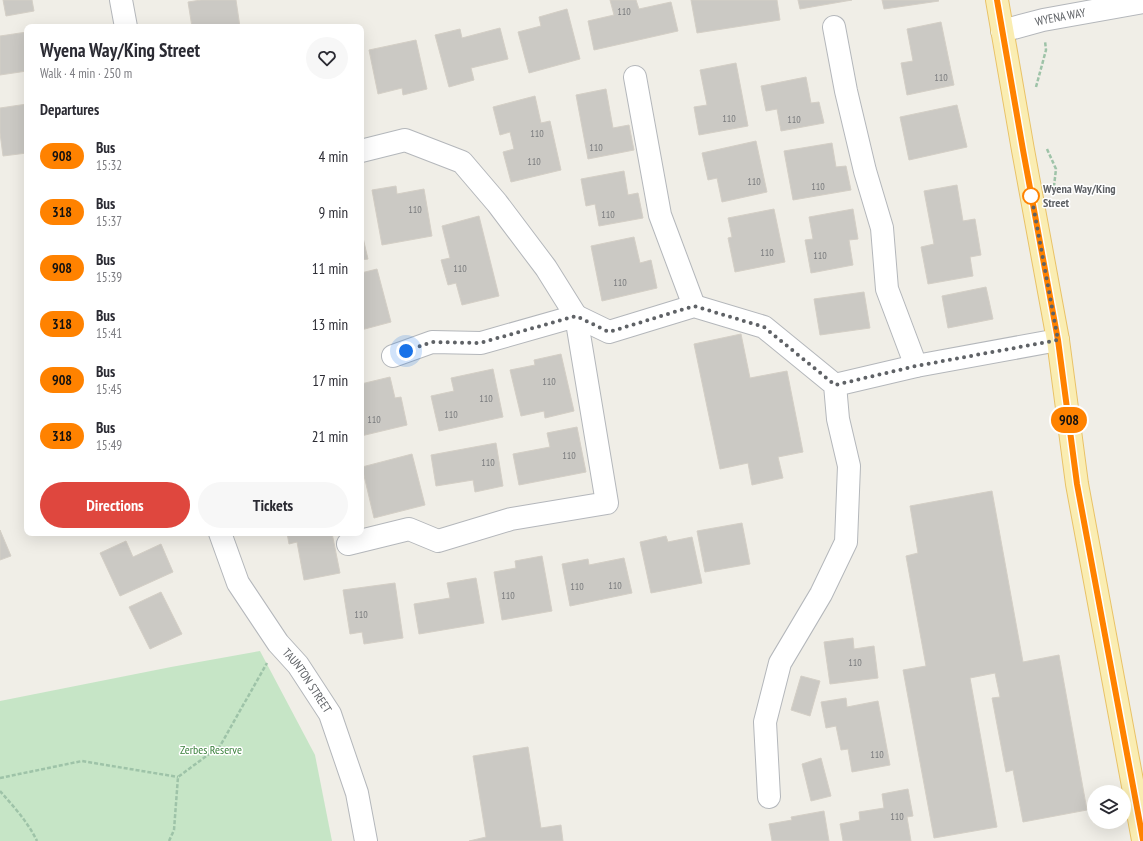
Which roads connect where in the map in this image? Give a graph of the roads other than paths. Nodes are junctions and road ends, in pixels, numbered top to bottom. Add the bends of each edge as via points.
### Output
1 (121, 0) edge
2 (997, 0) edge
3 (1143, 2) edge
4 (125, 24) edge
5 (834, 27) dead end
6 (1002, 31) junction
7 (635, 77) dead end
8 (364, 150) edge
9 (694, 306) junction
10 (576, 316) junction
11 (1058, 340) junction
12 (393, 356) dead end
13 (916, 366) junction
14 (835, 385) junction
15 (221, 536) edge
16 (348, 544) dead end
17 (769, 797) dead end
18 (1143, 840) edge
19 (366, 841) edge

1 - 4 street
2 - 6 main road
3 - 6 street, WYENA WAY via 1043,20
5 - 13 street via 865,172 882,228 887,289
6 - 11 main road
7 - 9 street via 660,215
8 - 10 street via 404,140 462,162 546,268
9 - 10 street via 609,332
9 - 14 street via 764,327
10 - 12 street via 480,343 432,342
10 - 16 street via 607,503 511,519 438,541 409,529
11 - 13 street
11 - 18 main road via 1077,484
13 - 14 street
14 - 17 street via 838,419 848,466 846,542 821,594 780,663 765,722
15 - 19 street, TAUNTON STREET via 238,583 330,714 357,794

